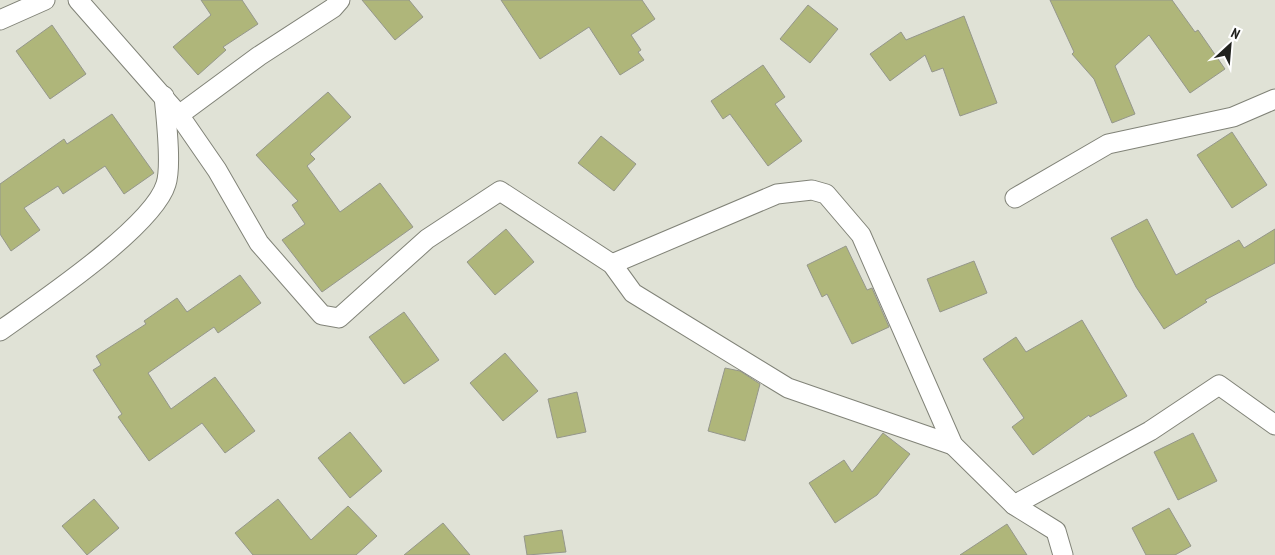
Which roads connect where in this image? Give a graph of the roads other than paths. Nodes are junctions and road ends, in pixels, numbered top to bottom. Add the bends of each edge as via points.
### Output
1 (45, 0) edge
2 (78, 0) edge
3 (340, 0) edge
4 (0, 20) edge
5 (164, 96) junction
6 (1275, 99) edge
7 (180, 114) junction
8 (1015, 198) dead end
9 (612, 264) junction
10 (0, 332) edge
11 (1275, 425) edge
12 (953, 445) junction
13 (1014, 505) junction
14 (1063, 555) edge

1 - 4 street
2 - 5 street
3 - 7 street
5 - 7 street
5 - 10 street via 168,146 166,184 150,212 99,257
6 - 8 street via 1233,117 1108,144
7 - 9 street via 259,243 322,315 339,318 427,239 500,191
9 - 12 street via 633,294 788,388
9 - 12 street via 776,194 812,190 826,194 861,235
11 - 13 street via 1219,385 1150,431
12 - 13 street
13 - 14 street via 1056,531

